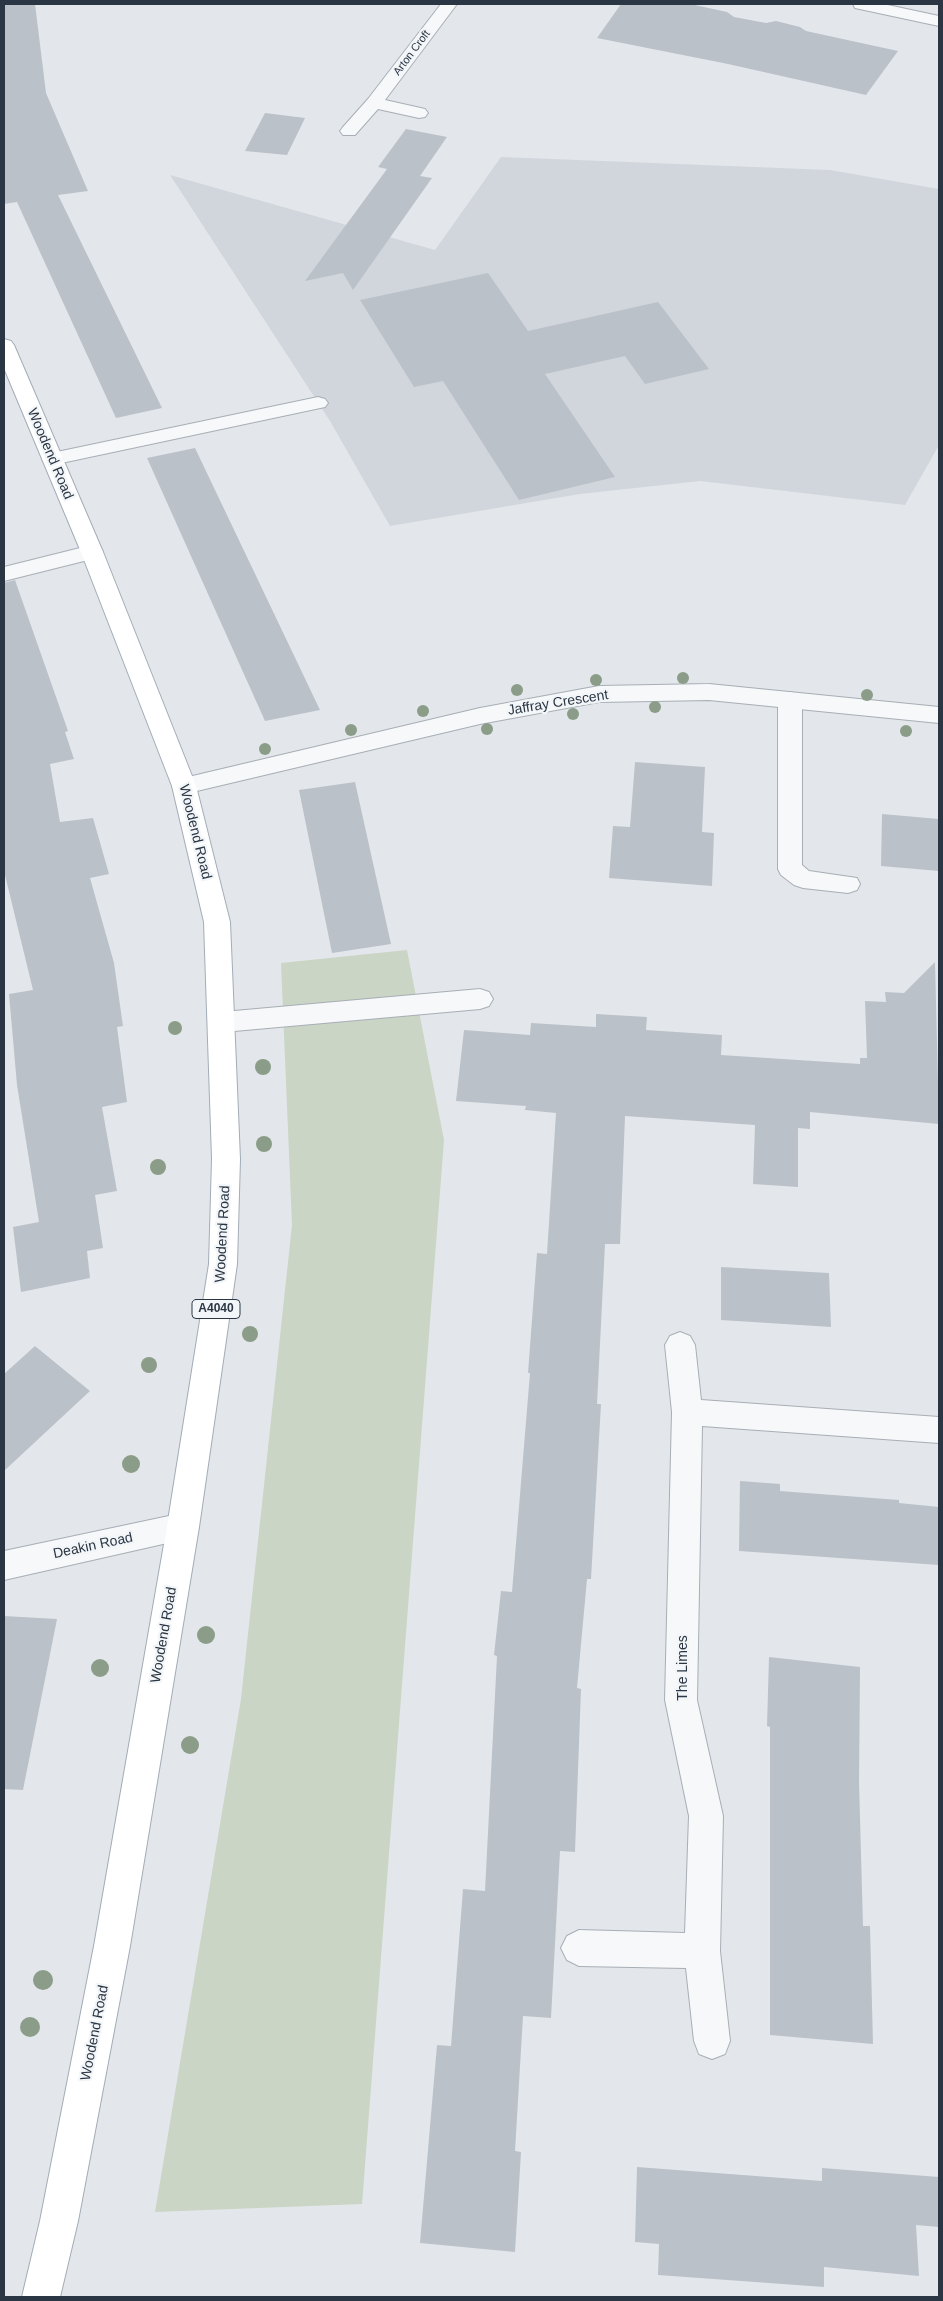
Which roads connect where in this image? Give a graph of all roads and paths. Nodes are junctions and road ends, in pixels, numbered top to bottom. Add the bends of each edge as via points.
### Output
1 (449, 4) edge
2 (860, 4) edge
3 (939, 21) edge
4 (374, 103) junction
5 (419, 113) dead end
6 (349, 131) dead end
7 (4, 344) edge
8 (318, 403) dead end
9 (52, 459) junction
10 (92, 552) junction
11 (4, 574) edge
12 (790, 700) junction
13 (939, 715) edge
14 (184, 786) junction
15 (848, 884) dead end
16 (480, 999) dead end
17 (222, 1022) junction
18 (680, 1345) dead end
19 (687, 1412) junction
20 (939, 1430) edge
21 (183, 1527) junction
22 (4, 1566) edge
23 (579, 1948) dead end
24 (702, 1951) junction
25 (712, 2041) dead end
26 (41, 2297) edge

1 - 4 street, Arton Croft
2 - 3 street
4 - 5 street
4 - 6 street, Arton Croft
7 - 9 main road, Woodend Road / A4040
8 - 9 street
9 - 10 main road, Woodend Road / A4040
10 - 11 street
10 - 14 main road, Woodend Road / A4040
12 - 13 street, Jaffray Crescent
12 - 14 street, Jaffray Crescent via 709,692 599,694 480,716
12 - 15 street via 790,869 803,879
14 - 17 main road, Woodend Road / A4040 via 217,922
16 - 17 street
17 - 21 main road, Woodend Road / A4040 via 226,1159 223,1264
18 - 19 street, The Limes
19 - 20 street
19 - 24 street, The Limes via 681,1700 706,1816
21 - 22 street, Deakin Road
21 - 26 main road, Woodend Road / A4040 via 112,1946 59,2221
23 - 24 street
24 - 25 street, The Limes

